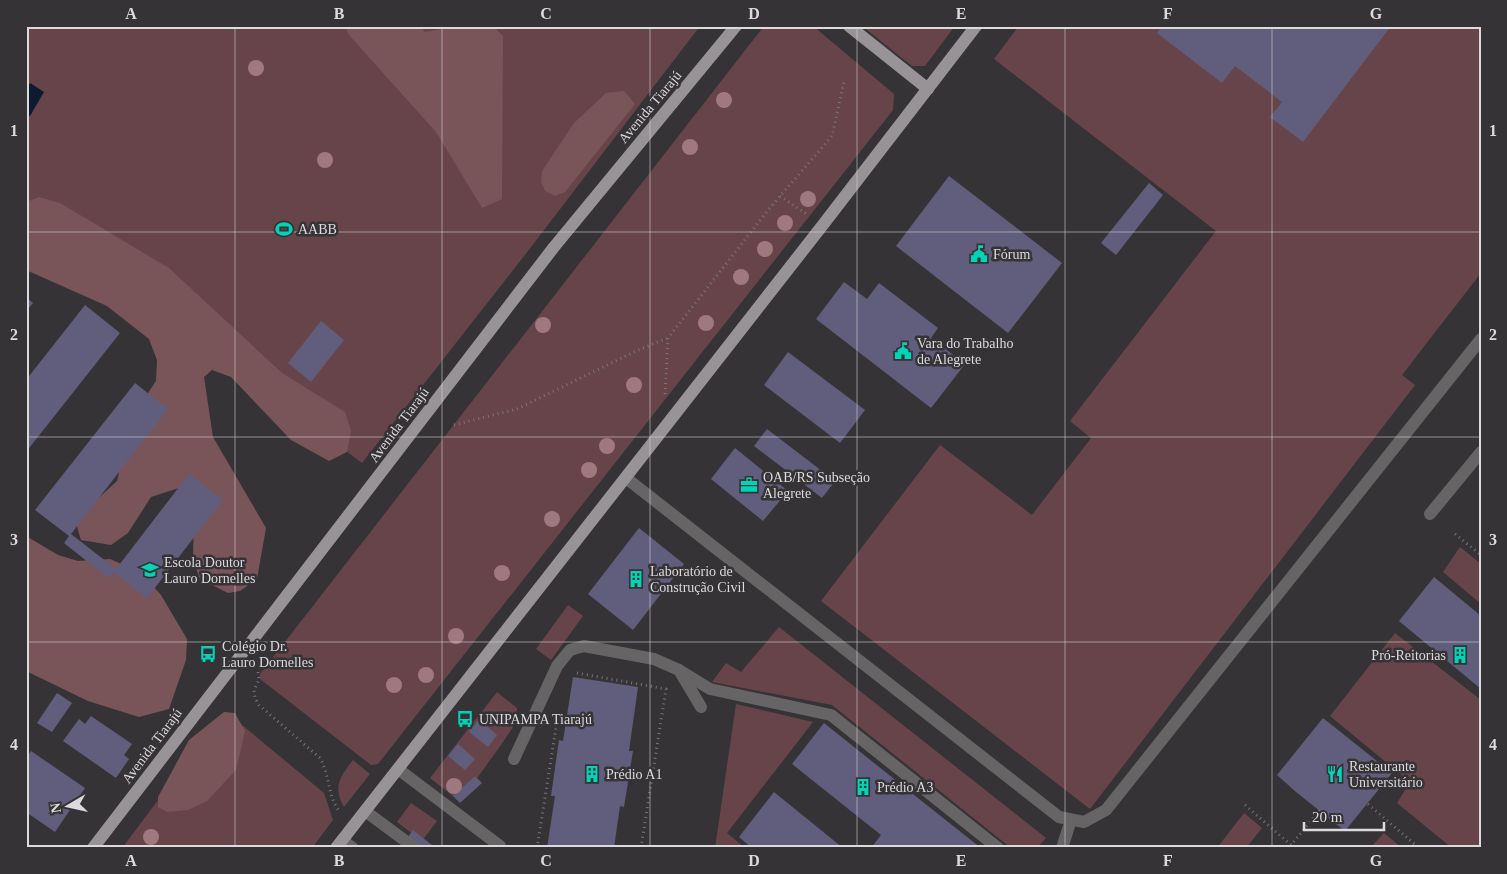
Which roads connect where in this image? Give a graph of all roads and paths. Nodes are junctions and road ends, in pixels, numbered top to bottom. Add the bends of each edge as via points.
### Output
1 (736, 26) edge
2 (849, 26) edge
3 (976, 26) edge
4 (844, 82) dead end
5 (928, 89) junction
6 (780, 196) junction
7 (808, 215) dead end
8 (668, 338) junction
9 (1481, 339) edge
10 (665, 399) dead end
11 (454, 425) dead end
12 (1481, 452) edge
13 (626, 478) junction
14 (1430, 514) dead end
15 (1455, 534) dead end
16 (1481, 555) edge
17 (679, 670) junction
18 (258, 672) dead end
19 (574, 673) dead end
20 (701, 707) dead end
21 (558, 711) dead end
22 (514, 760) dead end
23 (398, 769) junction
24 (1368, 804) dead end
25 (1244, 805) dead end
26 (1320, 810) dead end
27 (365, 811) junction
28 (340, 812) dead end
29 (1071, 820) junction
30 (339, 844) edge
31 (500, 846) dead end
32 (93, 848) edge
33 (353, 848) edge
34 (415, 848) edge
35 (537, 848) edge
36 (641, 848) edge
37 (998, 848) edge
38 (1062, 848) edge
39 (1419, 848) edge

1 - 32 main road, Avenida Tiarajú via 554,247
2 - 5 main road
3 - 5 main road
4 - 6 path via 832,136
5 - 13 main road
6 - 7 path
6 - 8 path
8 - 10 path
8 - 11 path via 517,409
9 - 29 street via 1106,810 1084,822
12 - 14 street
13 - 23 main road
13 - 29 street via 1060,817
15 - 16 path
17 - 20 street
17 - 22 street via 654,659 584,646 570,650 557,666
17 - 37 street via 710,689 831,716
18 - 28 path via 259,680 254,690 259,705 320,758 325,766 331,797
19 - 36 path via 666,689
21 - 35 path
23 - 27 main road
23 - 31 street
24 - 39 path
25 - 26 path via 1291,845
27 - 30 main road
27 - 34 street
29 - 38 street
30 - 33 street

